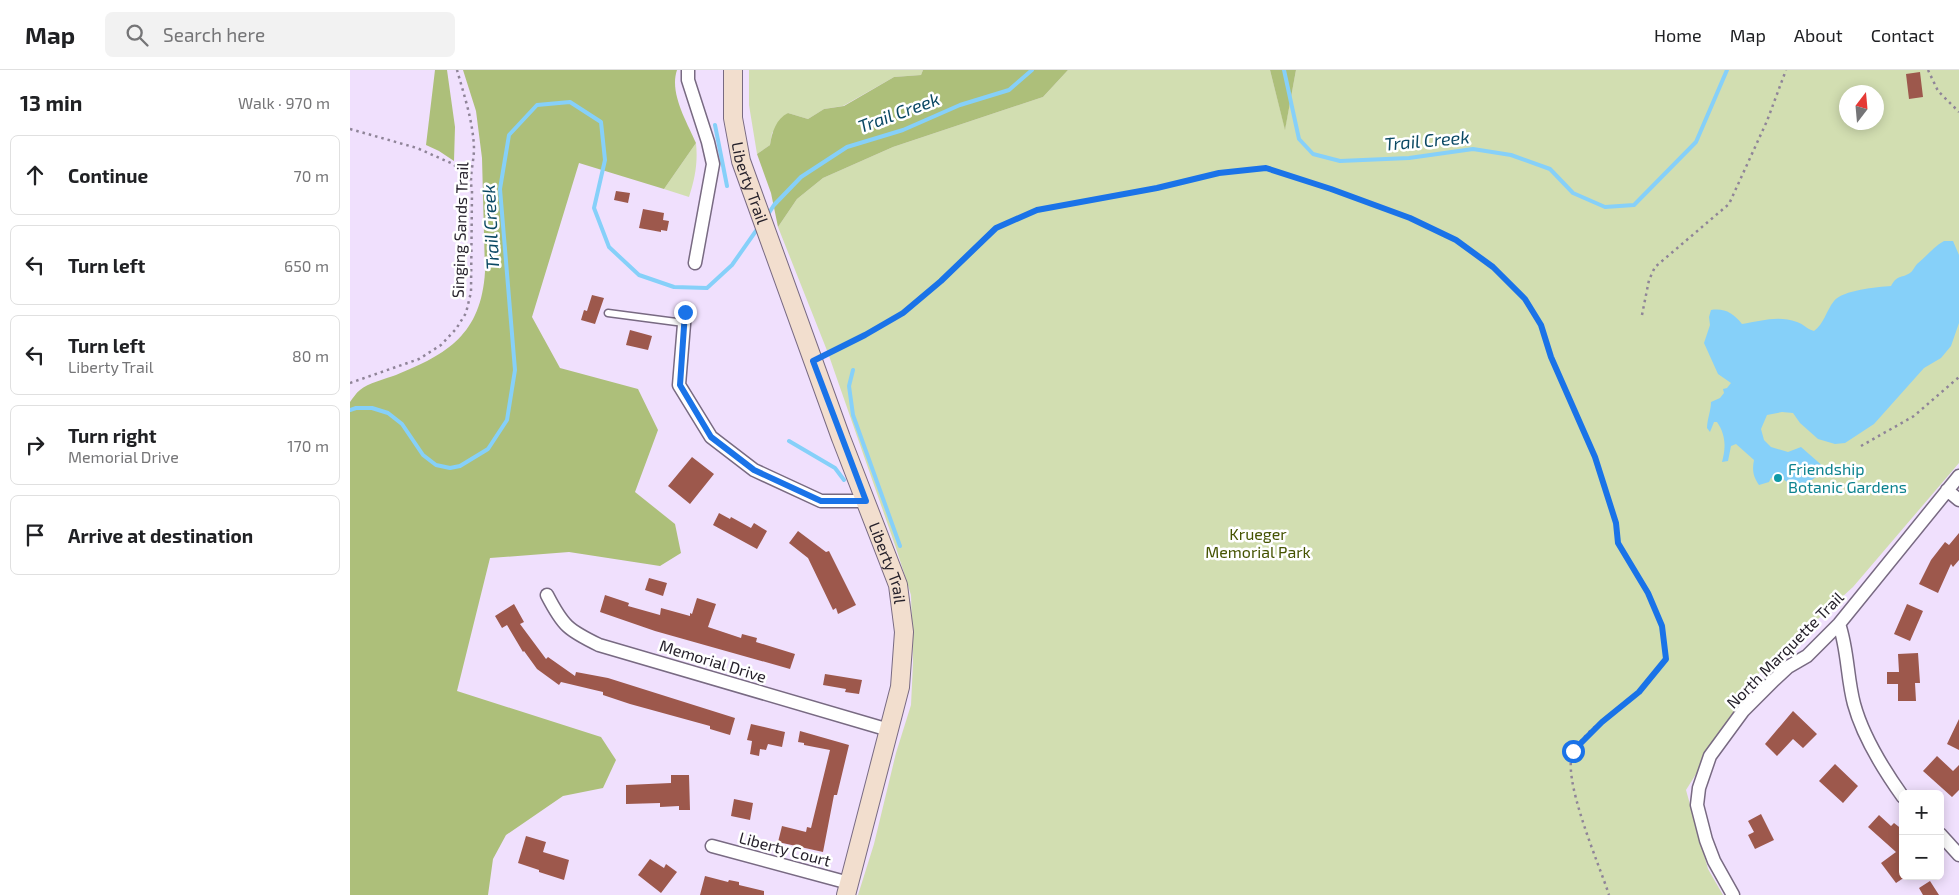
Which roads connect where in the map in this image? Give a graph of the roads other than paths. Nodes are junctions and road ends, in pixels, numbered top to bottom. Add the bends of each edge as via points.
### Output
1 (688, 70) edge
2 (734, 70) edge
3 (695, 263) dead end
4 (608, 313) dead end
5 (685, 317) joint
6 (1959, 476) edge
7 (1947, 490) junction
8 (1959, 500) edge
9 (866, 501) junction
10 (547, 595) dead end
11 (1839, 624) junction
12 (889, 730) junction
13 (1899, 791) edge
14 (1941, 835) edge
15 (712, 846) dead end
16 (1959, 855) edge
17 (848, 889) edge
18 (1733, 895) edge

1 - 3 street via 712,164
2 - 9 street, Liberty Trail via 733,118 741,161
4 - 5 lane
5 - 9 street via 680,385 711,437 754,470 821,501
6 - 7 street, North Marquette Trail
7 - 8 street
7 - 11 street, North Marquette Trail
9 - 12 street, Liberty Trail via 898,585 904,632 900,687
10 - 12 street, Memorial Drive via 560,619 576,634 600,644
11 - 13 street via 1854,706 1874,750
11 - 18 street, North Marquette Trail via 1807,656 1774,680 1744,711 1710,756 1697,805 1714,861
12 - 17 street, Liberty Trail
14 - 16 street
15 - 17 street, Liberty Court

